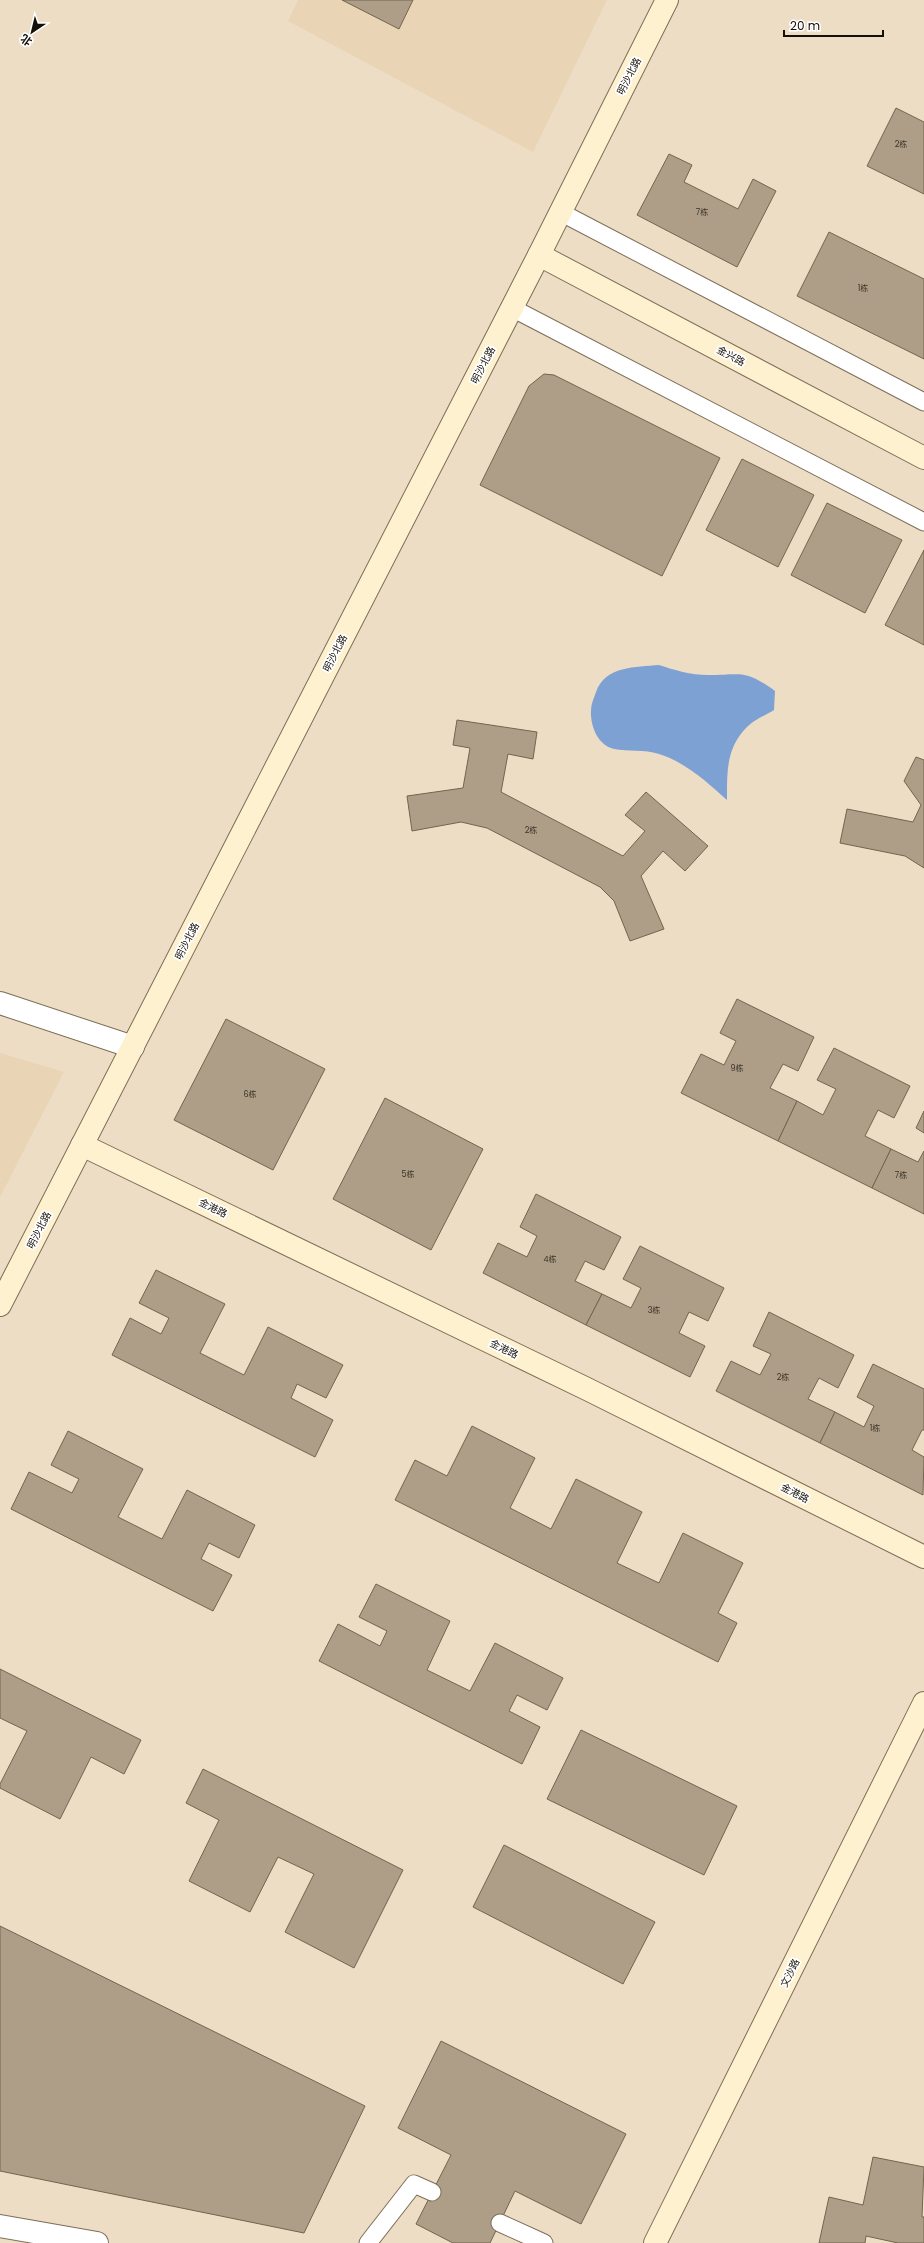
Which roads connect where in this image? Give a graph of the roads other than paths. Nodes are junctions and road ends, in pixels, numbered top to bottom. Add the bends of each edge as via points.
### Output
1 (667, 0) edge
2 (560, 212) junction
3 (539, 255) junction
4 (512, 308) junction
5 (924, 402) edge
6 (924, 458) edge
7 (924, 522) edge
8 (0, 1003) edge
9 (133, 1047) junction
10 (82, 1145) junction
11 (0, 1305) edge
12 (924, 1557) edge
13 (924, 1703) edge
14 (432, 2192) dead end
15 (500, 2223) dead end
16 (0, 2226) edge
17 (97, 2243) edge
18 (368, 2243) edge
19 (544, 2243) edge
20 (655, 2243) edge

1 - 2 street, 明沙北路
2 - 3 street, 明沙北路
2 - 5 lane
3 - 4 street, 明沙北路
3 - 6 street, 金兴路
4 - 7 lane
4 - 9 street, 明沙北路
8 - 9 street
9 - 10 street, 明沙北路
10 - 11 street, 明沙北路
10 - 12 street, 金港路 via 580,1385
13 - 20 street, 文沙路
14 - 18 lane via 414,2184
15 - 19 lane
16 - 17 street

